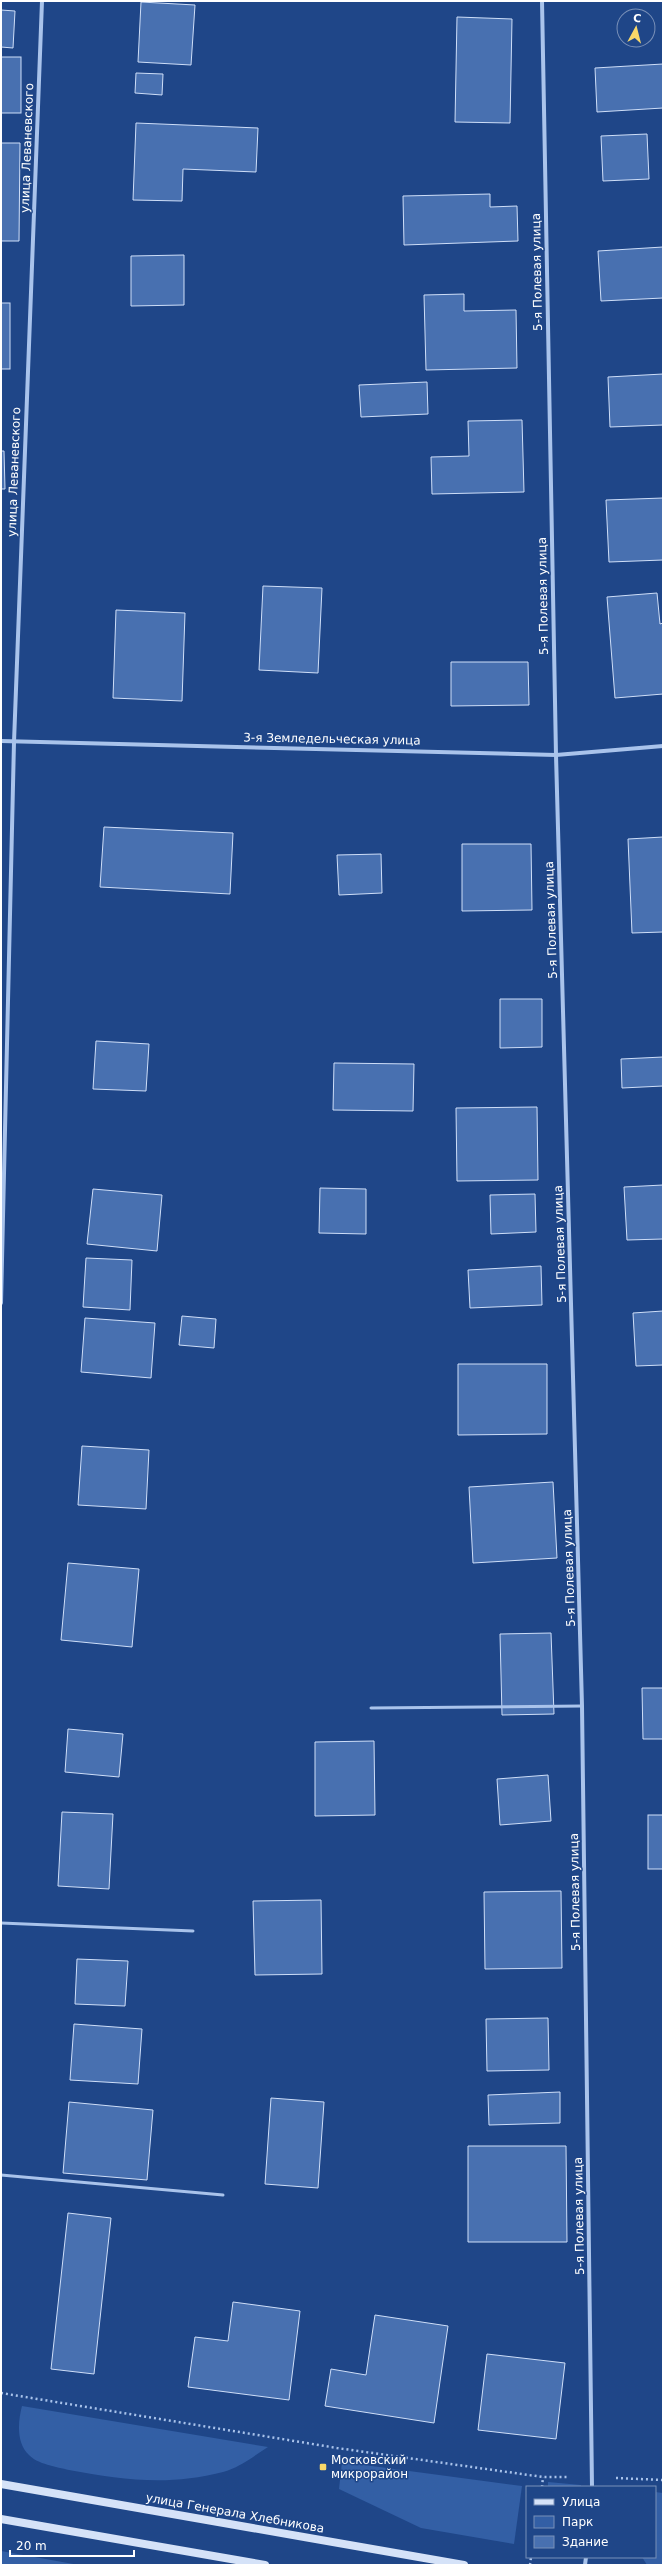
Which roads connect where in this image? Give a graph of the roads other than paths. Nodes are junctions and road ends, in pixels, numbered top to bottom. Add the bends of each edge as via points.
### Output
1 (42, 1) edge
2 (542, 1) edge
3 (1, 741) edge
4 (14, 742) junction
5 (663, 746) edge
6 (556, 755) junction
7 (1, 1303) edge
8 (582, 1706) junction
9 (371, 1708) dead end
10 (1, 1923) edge
11 (193, 1931) dead end
12 (1, 2175) edge
13 (223, 2195) dead end
14 (1, 2484) edge
15 (592, 2486) edge
16 (1, 2519) edge
17 (265, 2565) edge
18 (464, 2565) edge

1 - 4 street, улица Леваневского
2 - 6 street, 5-я Полевая улица
3 - 4 street, 3-я Земледельческая улица
4 - 6 street, 3-я Земледельческая улица
4 - 7 street, улица Леваневского
5 - 6 street, 3-я Земледельческая улица
6 - 8 street, 5-я Полевая улица
8 - 9 lane
8 - 15 street, 5-я Полевая улица
10 - 11 lane
12 - 13 lane
14 - 18 main road, улица Генерала Хлебникова
16 - 17 main road

